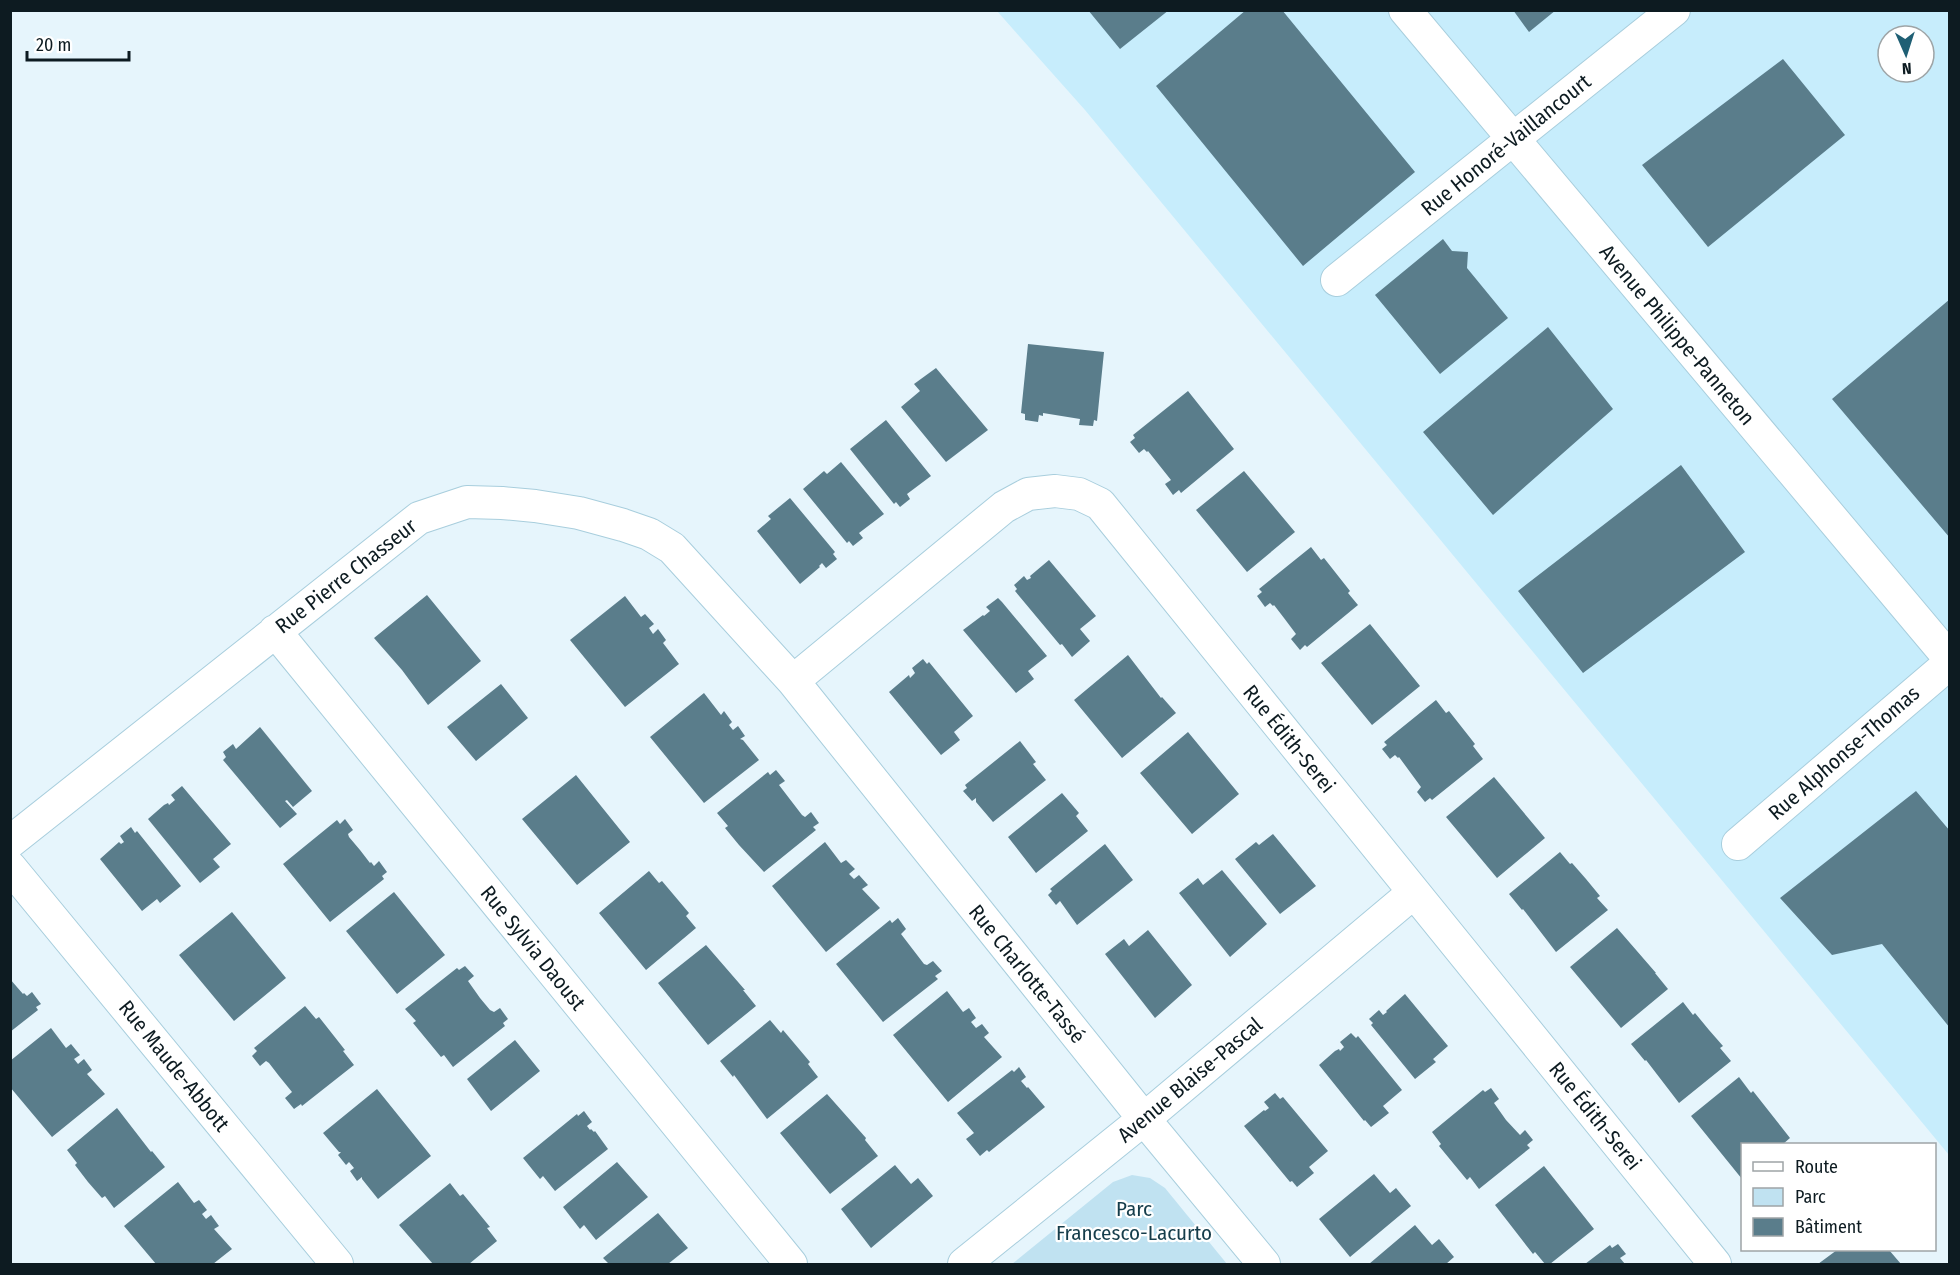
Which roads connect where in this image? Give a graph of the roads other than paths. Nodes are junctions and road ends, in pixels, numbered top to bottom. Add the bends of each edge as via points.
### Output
1 (1405, 10) edge
2 (1674, 10) edge
3 (1513, 140) junction
4 (1337, 280) dead end
5 (274, 631) junction
6 (1950, 661) edge
7 (793, 681) junction
8 (10, 842) edge
9 (1738, 844) dead end
10 (10, 867) edge
11 (1413, 892) junction
12 (1144, 1119) junction
13 (337, 1264) edge
14 (791, 1264) edge
15 (964, 1264) edge
16 (1264, 1264) edge
17 (1715, 1264) edge

1 - 3 street, Avenue Philippe-Panneton
2 - 3 street, Rue Honoré-Vaillancourt
3 - 4 street, Rue Honoré-Vaillancourt
3 - 6 street, Avenue Philippe-Panneton
5 - 7 street, Rue Pierre Chasseur via 419,518 467,502 502,503 579,513 649,534 672,548
5 - 8 street, Rue Pierre Chasseur
5 - 14 street, Rue Sylvia Daoust
6 - 9 street, Rue Alphonse-Thomas
7 - 11 street, Rue Édith-Serei via 1004,507 1028,494 1079,494 1100,504
7 - 12 street, Rue Charlotte-Tassé
10 - 13 street, Rue Maude-Abbott
11 - 12 street, Avenue Blaise-Pascal
11 - 17 street, Rue Édith-Serei
12 - 15 street, Avenue Blaise-Pascal
12 - 16 street, Rue Charlotte-Tassé

